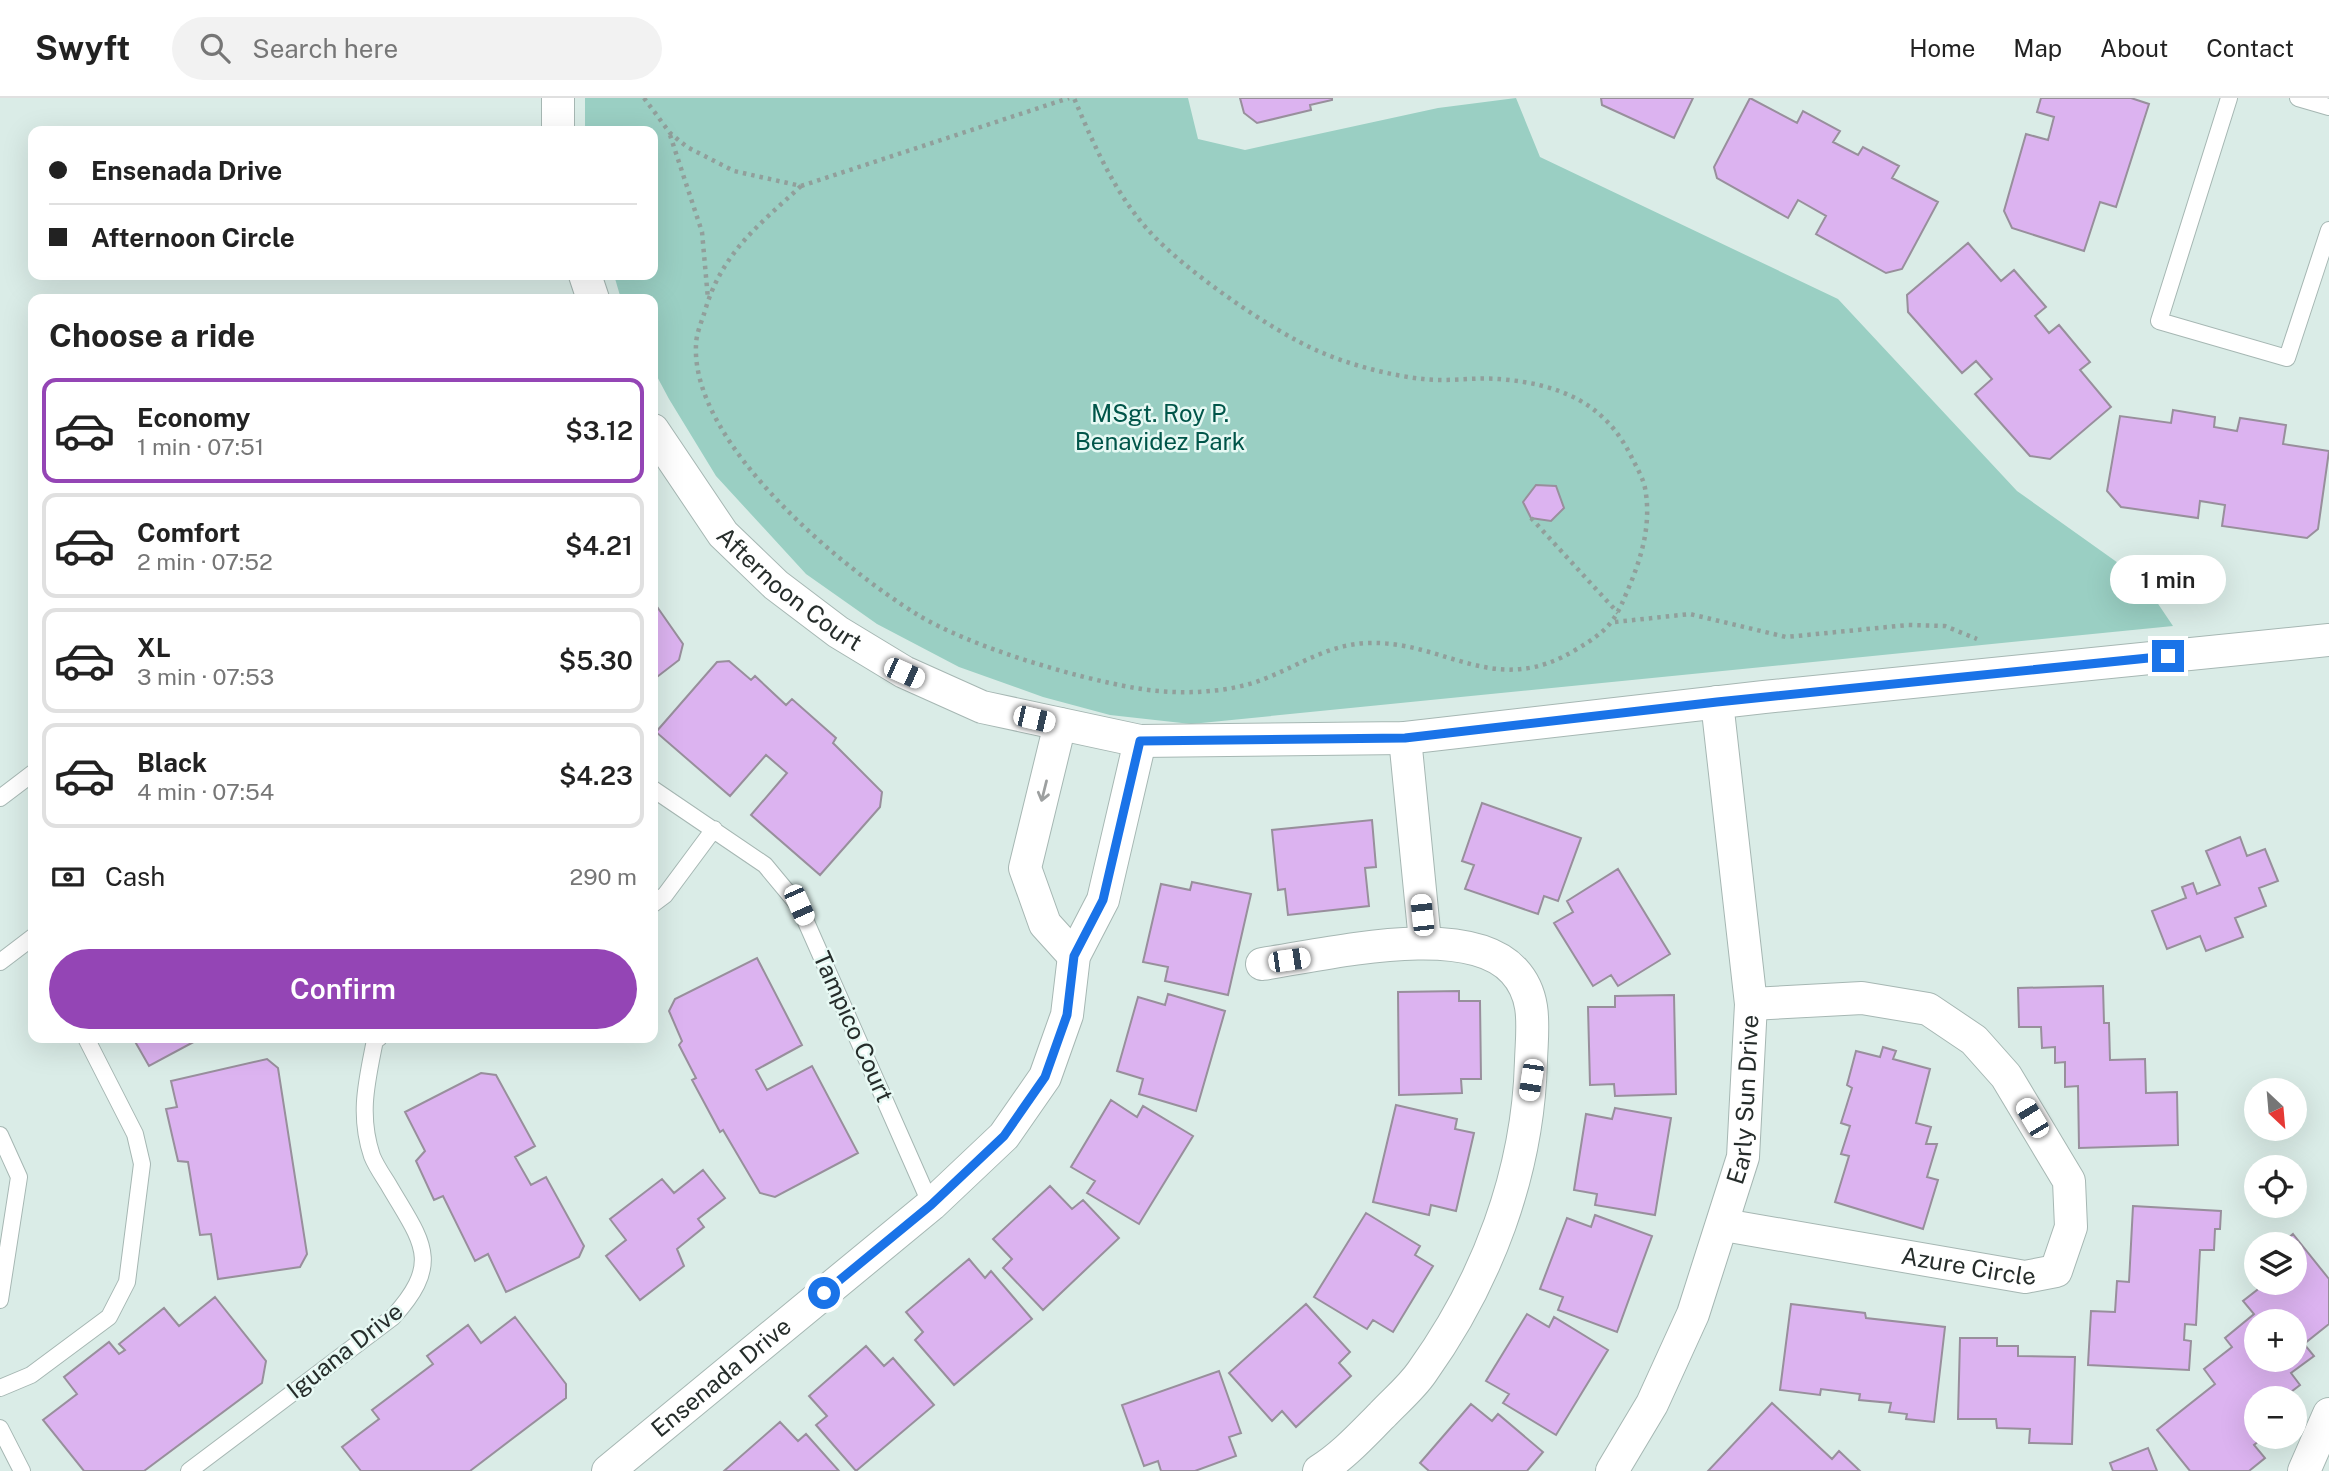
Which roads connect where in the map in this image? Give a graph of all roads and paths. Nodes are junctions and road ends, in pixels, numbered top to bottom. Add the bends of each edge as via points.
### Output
1 (558, 98) edge
2 (644, 98) edge
3 (1072, 98) edge
4 (2229, 98) edge
5 (2298, 98) edge
6 (2329, 107) edge
7 (558, 126) edge
8 (670, 133) junction
9 (801, 186) junction
10 (2329, 230) edge
11 (708, 300) junction
12 (658, 437) edge
13 (1531, 519) dead end
14 (1618, 613) junction
15 (1614, 622) junction
16 (2329, 640) edge
17 (1989, 644) dead end
18 (1717, 702) junction
19 (1060, 724) junction
20 (1405, 738) junction
21 (1140, 741) junction
22 (28, 777) edge
23 (658, 792) edge
24 (0, 798) edge
25 (714, 829) junction
26 (658, 900) edge
27 (28, 941) edge
28 (1425, 942) junction
29 (1074, 956) junction
30 (0, 962) edge
31 (1262, 964) dead end
32 (1751, 1004) junction
33 (89, 1043) edge
34 (374, 1043) edge
35 (0, 1135) edge
36 (931, 1205) junction
37 (1724, 1225) junction
38 (0, 1300) edge
39 (0, 1388) edge
40 (2329, 1414) edge
41 (0, 1428) edge
42 (22, 1471) edge
43 (189, 1471) edge
44 (608, 1471) edge
45 (1318, 1471) edge
46 (1612, 1471) edge
47 (2304, 1471) edge

1 - 7 street
2 - 8 path
3 - 9 path
3 - 14 path via 1116,183 1148,231 1251,312 1315,350 1427,380 1498,379 1555,388 1592,406 1623,439 1645,484 1647,532
4 - 10 lane via 2159,321 2287,358
5 - 6 lane
8 - 9 path via 734,171
8 - 11 path via 702,232
9 - 11 path via 764,216 725,262
11 - 15 path via 695,344 707,400 723,432 764,485 844,562 920,616 983,645 1136,688 1187,692 1262,680 1331,648 1364,643 1397,644 1462,664 1517,670 1559,660
12 - 19 street, Afternoon Court via 723,534 776,585 838,632 904,673 982,707
13 - 14 path
14 - 15 path
15 - 17 path via 1690,614 1786,637 1908,625 1945,626
16 - 18 street, Afternoon Court
18 - 20 street, Afternoon Court
18 - 32 street, Early Sun Drive
19 - 21 street, Afternoon Court
19 -> 29 street via 1025,869 1045,924
20 - 21 street, Afternoon Court
20 - 28 street
21 - 29 street, Ensenada Drive via 1103,900
22 - 24 lane
23 - 25 lane, Tampico Court
25 - 26 lane
25 - 36 lane, Tampico Court via 765,865 799,905
27 - 30 lane
28 - 31 street
28 - 45 street via 1471,945 1514,970 1533,1002 1531,1080 1513,1188 1478,1280 1421,1374 1341,1457
29 - 36 street, Ensenada Drive via 1067,1015 1045,1077 1004,1136
32 - 37 street, Early Sun Drive via 1743,1157
32 - 37 street, Azure Circle via 1862,998 1928,1009 1962,1032 2007,1076 2069,1181 2071,1227 2056,1271 2025,1277
33 - 39 lane via 135,1134 142,1164 127,1282 109,1317 31,1375
34 - 43 lane, Iguana Drive via 362,1101 373,1157 418,1237 424,1268 420,1278 393,1317
35 - 38 lane via 19,1177
36 - 44 street, Ensenada Drive
37 - 46 street, Early Sun Drive via 1693,1314 1652,1404
40 - 47 street
41 - 42 lane

